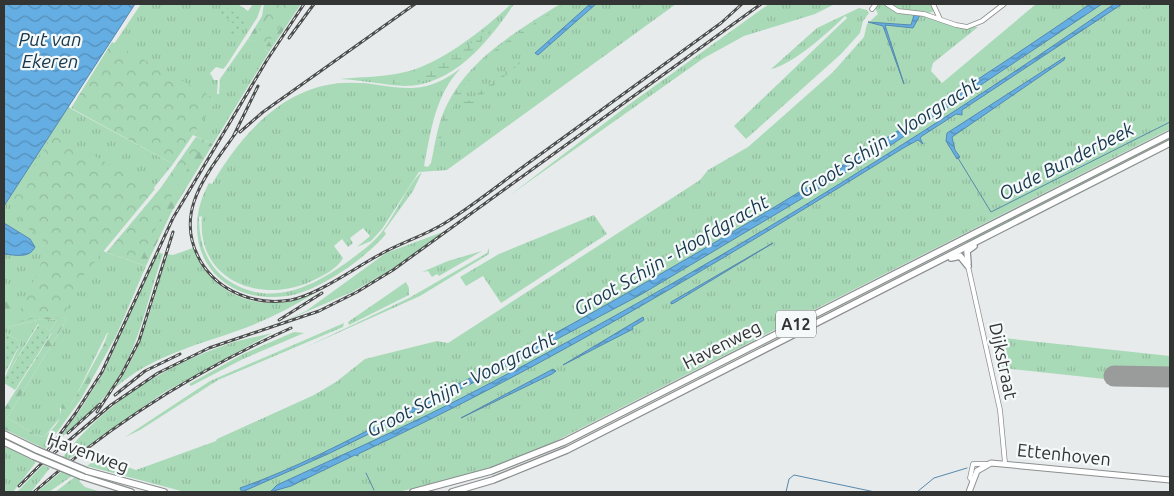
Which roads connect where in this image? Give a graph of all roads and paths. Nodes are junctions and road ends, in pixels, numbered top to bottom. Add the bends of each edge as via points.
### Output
1 (876, 4) edge
2 (887, 4) edge
3 (933, 4) edge
4 (1004, 4) edge
5 (872, 9) dead end
6 (940, 19) junction
7 (1170, 134) edge
8 (1170, 143) edge
9 (1033, 214) junction
10 (968, 266) junction
11 (874, 293) junction
12 (4, 434) edge
13 (4, 442) edge
14 (1005, 463) junction
15 (988, 464) junction
16 (972, 480) junction
17 (1170, 480) edge
18 (131, 492) edge
19 (164, 492) edge
20 (414, 492) edge
21 (453, 492) edge
22 (969, 492) edge

1 - 5 street
2 - 6 street via 898,11 918,12
3 - 6 street
4 - 6 street via 986,19 970,26
7 - 20 highway, Havenweg / A12 via 564,442 491,471
8 - 9 highway, Havenweg / A12
9 - 10 highway via 969,249 966,254
9 - 11 highway, Havenweg / A12
10 - 11 highway via 957,255
10 - 14 street, Dijkstraat via 1000,410
11 - 21 highway, Havenweg / A12 via 567,450
12 - 19 highway, Havenweg, bridge via 87,471
13 - 18 highway, Havenweg, bridge via 81,476
14 - 15 main road, Ettenhoven
14 - 17 main road, Ettenhoven
15 - 16 main road
15 - 16 street, Ettenhoven via 973,464
16 - 22 main road

